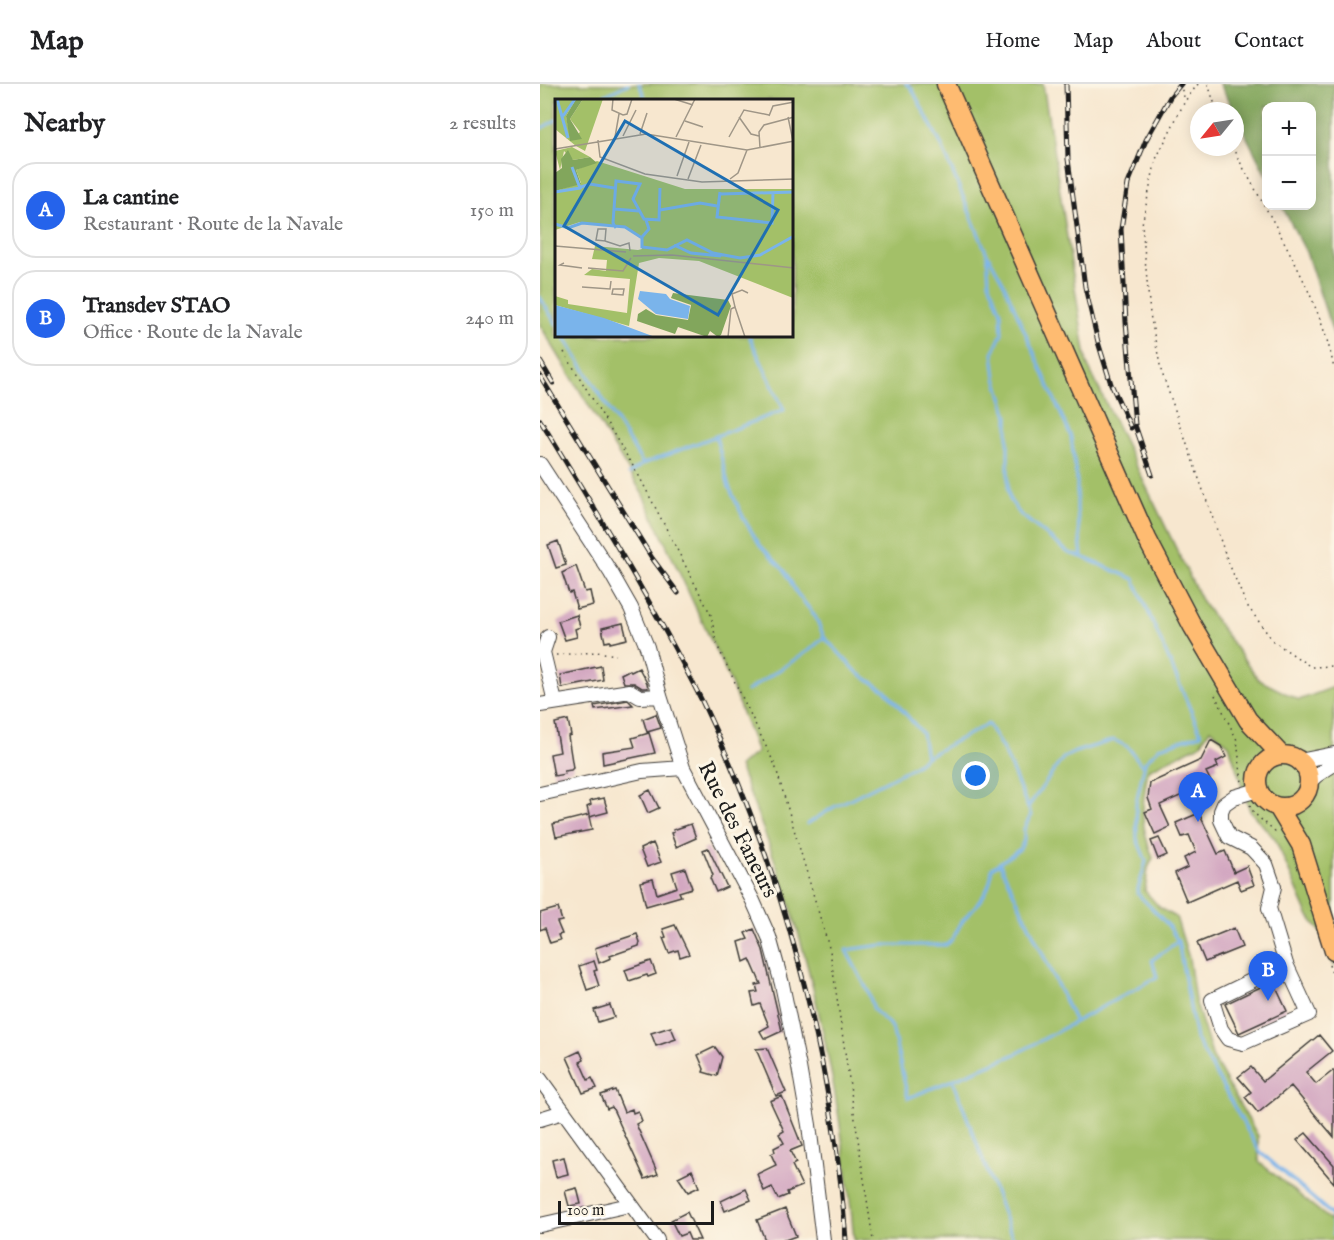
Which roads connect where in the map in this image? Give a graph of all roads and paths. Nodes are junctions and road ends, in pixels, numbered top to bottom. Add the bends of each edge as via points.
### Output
1 (946, 84) edge
2 (1180, 84) edge
3 (1198, 84) edge
4 (1208, 84) edge
5 (1185, 101) junction
6 (1214, 102) edge
7 (1237, 156) edge
8 (564, 352) dead end
9 (1334, 369) edge
10 (540, 464) edge
11 (548, 638) dead end
12 (616, 655) dead end
13 (544, 656) junction
14 (1334, 666) edge
15 (660, 696) junction
16 (555, 702) junction
17 (540, 705) edge
18 (1248, 720) junction
19 (1334, 754) edge
20 (1281, 755) junction
21 (1299, 762) junction
22 (1334, 764) edge
23 (684, 768) junction
24 (1259, 770) junction
25 (1308, 783) junction
26 (1258, 790) junction
27 (540, 794) edge
28 (1300, 801) junction
29 (1278, 807) junction
30 (1301, 845) junction
31 (1334, 951) edge
32 (1286, 964) junction
33 (540, 1079) edge
34 (563, 1112) junction
35 (540, 1119) edge
36 (630, 1203) junction
37 (540, 1225) edge
38 (657, 1240) edge
39 (823, 1240) edge
40 (873, 1240) edge

1 - 18 main road via 1147,539
2 - 5 path
3 - 5 path
4 - 6 path
5 - 14 path via 1156,159 1142,224 1150,314 1161,370 1246,604 1273,641 1311,667
7 - 9 path via 1298,271 1322,325
8 - 40 path via 639,476 711,615 717,645 775,765 830,951
10 - 15 street, Rue des Faneurs via 631,608
11 - 13 street
12 - 13 path via 597,652
13 - 16 street
15 - 16 street via 640,697 630,691
15 - 23 street, Rue des Faneurs
16 - 17 street
18 - 20 main road
18 - 24 main road
19 - 21 street
20 - 21 main road
20 - 24 main road via 1268,760
21 - 25 main road via 1306,770
22 - 25 street
23 - 27 street via 642,771
23 - 39 street, Rue des Faneurs via 753,901 776,956 809,1125
24 - 26 main road
25 - 28 main road
26 - 29 main road via 1266,801
26 - 32 street via 1233,797 1224,804 1221,820 1229,837 1251,848 1266,864 1274,887 1269,908
28 - 29 main road
28 - 30 main road
29 - 30 main road
30 - 31 main road
32 - 32 street via 1309,1014 1243,1043 1228,1039 1212,1000
33 - 34 street
34 - 35 street
34 - 36 street
36 - 37 street
36 - 38 street

